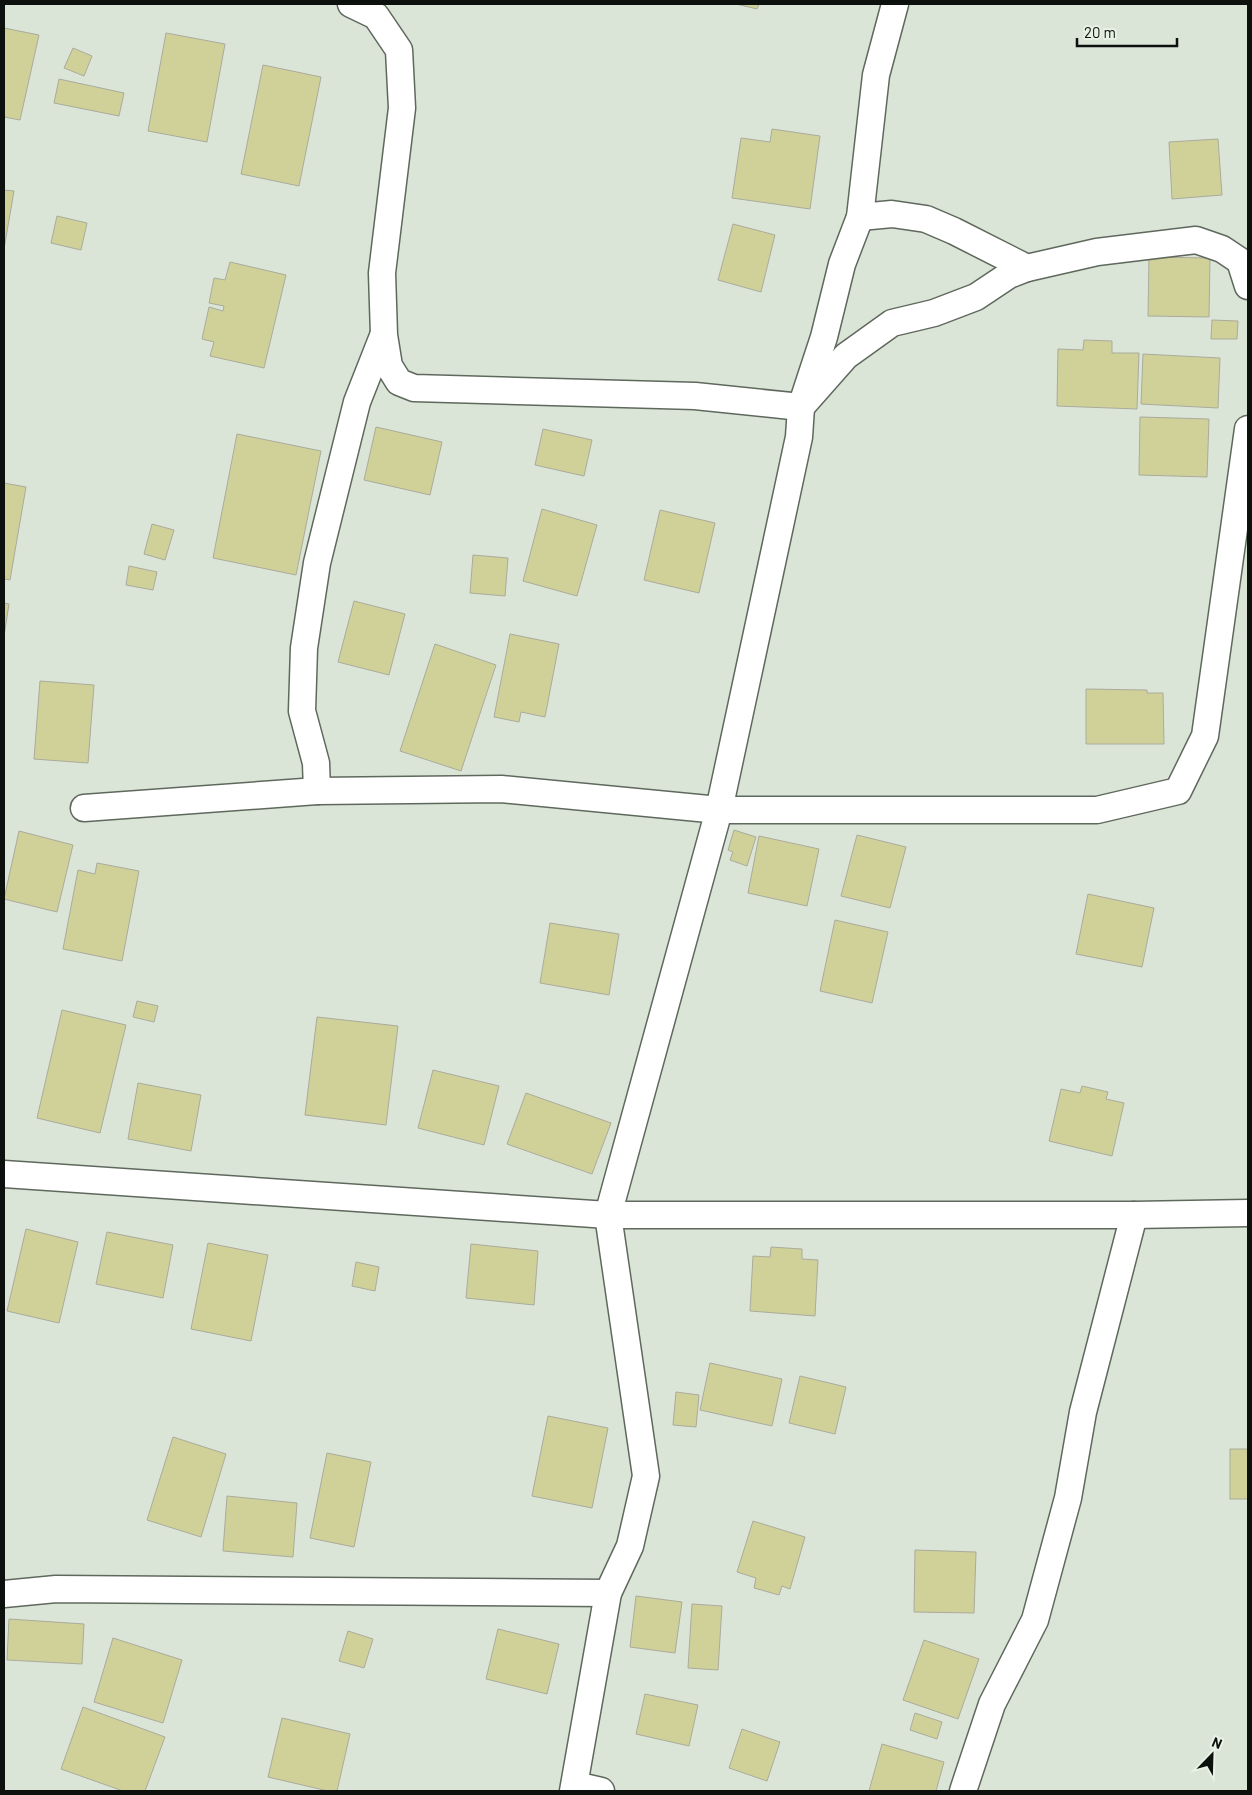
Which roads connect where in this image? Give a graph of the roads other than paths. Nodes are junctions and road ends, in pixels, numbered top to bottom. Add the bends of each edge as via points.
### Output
1 (351, 4) edge
2 (895, 4) edge
3 (860, 217) junction
4 (1027, 268) junction
5 (1248, 286) edge
6 (384, 335) junction
7 (801, 407) junction
8 (1248, 429) edge
9 (317, 791) junction
10 (84, 808) dead end
11 (719, 810) junction
12 (4, 1174) edge
13 (1248, 1213) edge
14 (608, 1214) junction
15 (1134, 1215) junction
16 (4, 1594) edge
17 (608, 1594) junction
18 (574, 1788) edge
19 (601, 1791) edge
20 (962, 1791) edge

1 - 6 street via 376,16 399,50 402,108 382,273
2 - 3 street via 876,75
3 - 4 street via 892,214 926,220
3 - 7 street via 842,264 824,337
4 - 5 street via 1097,252 1196,240 1222,249 1240,261
4 - 7 street via 976,297 934,313 892,323 846,356
6 - 7 street via 389,366 399,382 414,388 695,396
6 - 9 street via 355,411 317,563 305,639 302,711 316,763
7 - 11 street via 799,437
8 - 11 street via 1205,736 1178,791 1097,810
9 - 10 street
9 - 11 street via 501,789
11 - 14 street
12 - 14 street
13 - 15 street
14 - 15 street
14 - 17 street via 646,1476 630,1546
15 - 20 street via 1083,1412 1068,1498 1036,1620 992,1704
16 - 17 street via 56,1589
17 - 18 street
18 - 19 street

